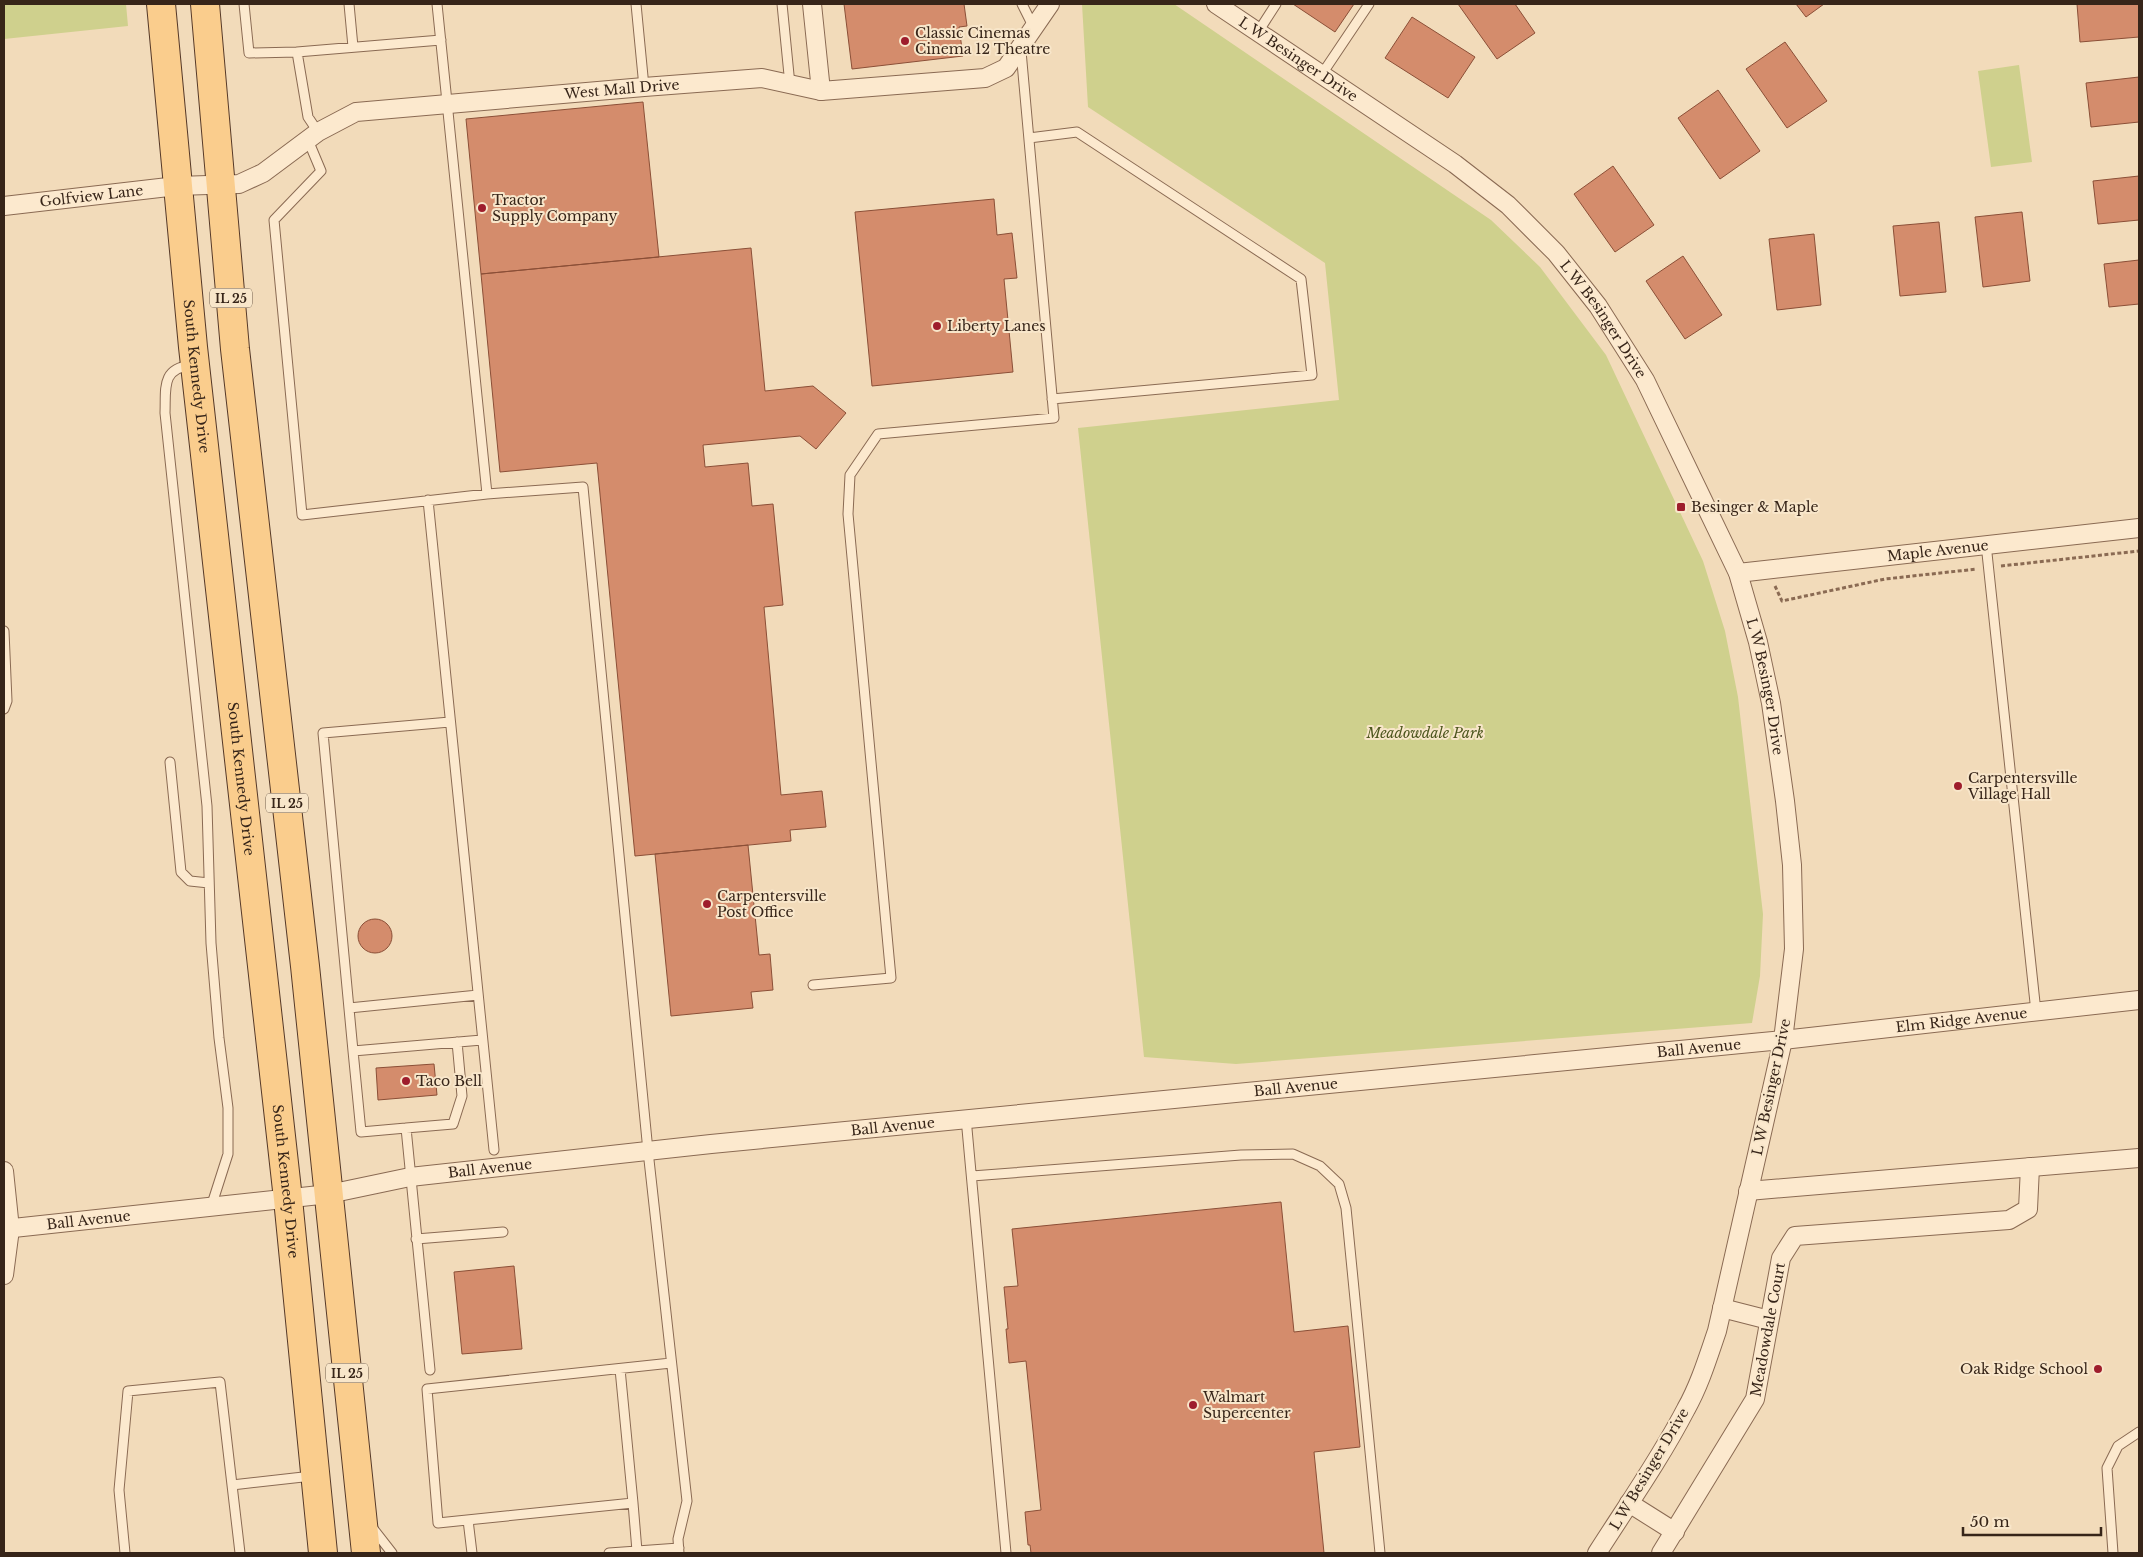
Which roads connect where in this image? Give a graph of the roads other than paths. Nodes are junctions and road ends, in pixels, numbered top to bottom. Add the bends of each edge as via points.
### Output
1 (161, 4) edge
2 (205, 4) edge
3 (244, 4) edge
4 (349, 4) edge
5 (438, 4) edge
6 (636, 4) edge
7 (782, 4) edge
8 (812, 4) edge
9 (1022, 4) edge
10 (1050, 4) edge
11 (1216, 4) edge
12 (1276, 4) edge
13 (1369, 4) edge
14 (1034, 28) junction
15 (1258, 32) junction
16 (441, 40) junction
17 (353, 47) junction
18 (1021, 48) junction
19 (297, 52) junction
20 (1322, 74) junction
21 (644, 86) junction
22 (790, 86) junction
23 (821, 92) junction
24 (448, 104) junction
25 (313, 136) junction
26 (1029, 138) junction
27 (222, 184) junction
28 (177, 186) junction
29 (4, 206) edge
30 (195, 364) junction
31 (1052, 399) junction
32 (487, 494) junction
33 (428, 500) junction
34 (2139, 528) edge
35 (1986, 544) junction
36 (1738, 574) junction
37 (4, 631) edge
38 (4, 708) edge
39 (450, 722) junction
40 (170, 762) dead end
41 (210, 882) junction
42 (813, 985) dead end
43 (478, 995) junction
44 (2139, 1000) edge
45 (349, 1008) junction
46 (2036, 1012) junction
47 (482, 1040) junction
48 (1783, 1040) junction
49 (457, 1042) junction
50 (353, 1051) junction
51 (966, 1118) junction
52 (406, 1128) junction
53 (494, 1150) dead end
54 (648, 1151) junction
55 (2139, 1158) edge
56 (2030, 1167) junction
57 (4, 1171) edge
58 (972, 1176) junction
59 (410, 1177) junction
60 (1748, 1191) junction
61 (329, 1194) junction
62 (288, 1199) junction
63 (211, 1208) junction
64 (7, 1229) edge
65 (502, 1232) dead end
66 (416, 1239) junction
67 (4, 1275) edge
68 (1722, 1308) junction
69 (1769, 1320) junction
70 (672, 1363) junction
71 (620, 1368) junction
72 (430, 1370) dead end
73 (2139, 1432) edge
74 (315, 1476) junction
75 (232, 1485) junction
76 (633, 1503) junction
77 (1629, 1503) junction
78 (361, 1504) junction
79 (468, 1520) junction
80 (1675, 1532) junction
81 (679, 1550) edge
82 (637, 1551) junction
83 (125, 1553) edge
84 (240, 1553) edge
85 (323, 1553) edge
86 (366, 1553) edge
87 (392, 1553) edge
88 (472, 1553) edge
89 (609, 1553) edge
90 (1006, 1553) edge
91 (1380, 1553) edge
92 (1597, 1553) edge
93 (1661, 1553) edge
94 (2113, 1553) edge

1 - 28 main road, South Kennedy Drive / IL 25
2 - 27 main road, IL 25
3 - 19 lane via 249,53
4 - 17 lane
5 - 16 lane
6 - 21 lane
7 - 22 lane
8 - 23 street
9 - 14 lane
10 - 14 street, West Mall Drive
11 - 15 street, L W Besinger Drive
12 - 15 lane
13 - 20 lane
14 - 18 street, West Mall Drive
15 - 20 street, L W Besinger Drive
16 - 17 lane
16 - 24 lane
17 - 19 lane
18 - 23 street, West Mall Drive via 1006,68 985,78
18 - 26 lane
19 - 25 lane
20 - 36 street, L W Besinger Drive via 1455,164 1508,205 1556,253 1598,306 1645,380
21 - 22 street, West Mall Drive via 762,78
21 - 24 street, West Mall Drive
22 - 23 street, West Mall Drive
24 - 25 street, West Mall Drive via 356,112
24 - 32 lane
25 - 27 street, West Mall Drive via 263,173 239,184
25 - 33 lane via 321,171 274,220 302,514
26 - 31 lane
26 - 31 lane via 1077,132 1301,279 1312,375
27 - 28 street, West Mall Drive
27 - 61 main road, IL 25 via 236,349
28 - 29 street, Golfview Lane
28 - 30 main road, South Kennedy Drive / IL 25
30 - 41 lane via 181,366 168,376 165,413 207,806
30 - 62 main road, South Kennedy Drive / IL 25
31 - 42 lane via 1054,418 878,434 850,475 848,514 891,978
32 - 33 lane
32 - 54 lane via 583,487
33 - 39 lane
34 - 35 street, Maple Avenue
35 - 36 street, Maple Avenue
35 - 46 lane
36 - 48 street, L W Besinger Drive via 1771,702 1791,856 1794,950
37 - 38 lane via 7,688
39 - 43 lane
39 - 45 lane via 323,733
40 - 41 lane via 181,872 190,881
41 - 63 lane via 211,943 228,1108 228,1154
43 - 45 lane
43 - 47 lane
44 - 46 street, Elm Ridge Avenue
45 - 50 lane
46 - 48 street, Elm Ridge Avenue
47 - 49 lane
47 - 53 lane
48 - 51 street, Ball Avenue
48 - 60 street, L W Besinger Drive
49 - 50 lane
49 - 52 lane via 462,1096 453,1124
50 - 52 lane via 360,1132
51 - 54 street, Ball Avenue
51 - 58 lane
52 - 59 lane
54 - 59 street, Ball Avenue
54 - 70 lane
55 - 56 street
56 - 60 street
56 - 69 street, Meadowdale Court via 2028,1209 2009,1220 1794,1236 1781,1258
57 - 64 street
58 - 90 lane
58 - 91 lane via 1241,1155 1293,1154 1320,1166 1339,1184 1346,1208
59 - 61 street, Ball Avenue
59 - 66 lane
60 - 68 street, L W Besinger Drive
61 - 62 street, Ball Avenue
61 - 78 main road, IL 25
62 - 63 street, Ball Avenue
62 - 74 main road, South Kennedy Drive / IL 25
63 - 64 street, Ball Avenue
64 - 67 street
65 - 66 lane
66 - 72 lane
68 - 69 street
68 - 77 street, L W Besinger Drive via 1717,1331 1687,1409
69 - 80 street, Meadowdale Court via 1755,1400
70 - 71 lane
70 - 81 lane via 687,1501 678,1539
71 - 76 lane
71 - 79 lane via 428,1389 438,1523
73 - 94 lane via 2118,1446 2107,1468
74 - 75 lane
74 - 85 main road, South Kennedy Drive / IL 25
75 - 83 lane via 220,1382 128,1390 119,1490
75 - 84 lane
76 - 79 lane
76 - 82 lane
77 - 80 street
77 - 92 street, L W Besinger Drive
78 - 86 main road, IL 25
78 - 87 lane via 367,1522
79 - 88 lane
80 - 93 street, Meadowdale Court
81 - 82 lane
82 - 89 lane

